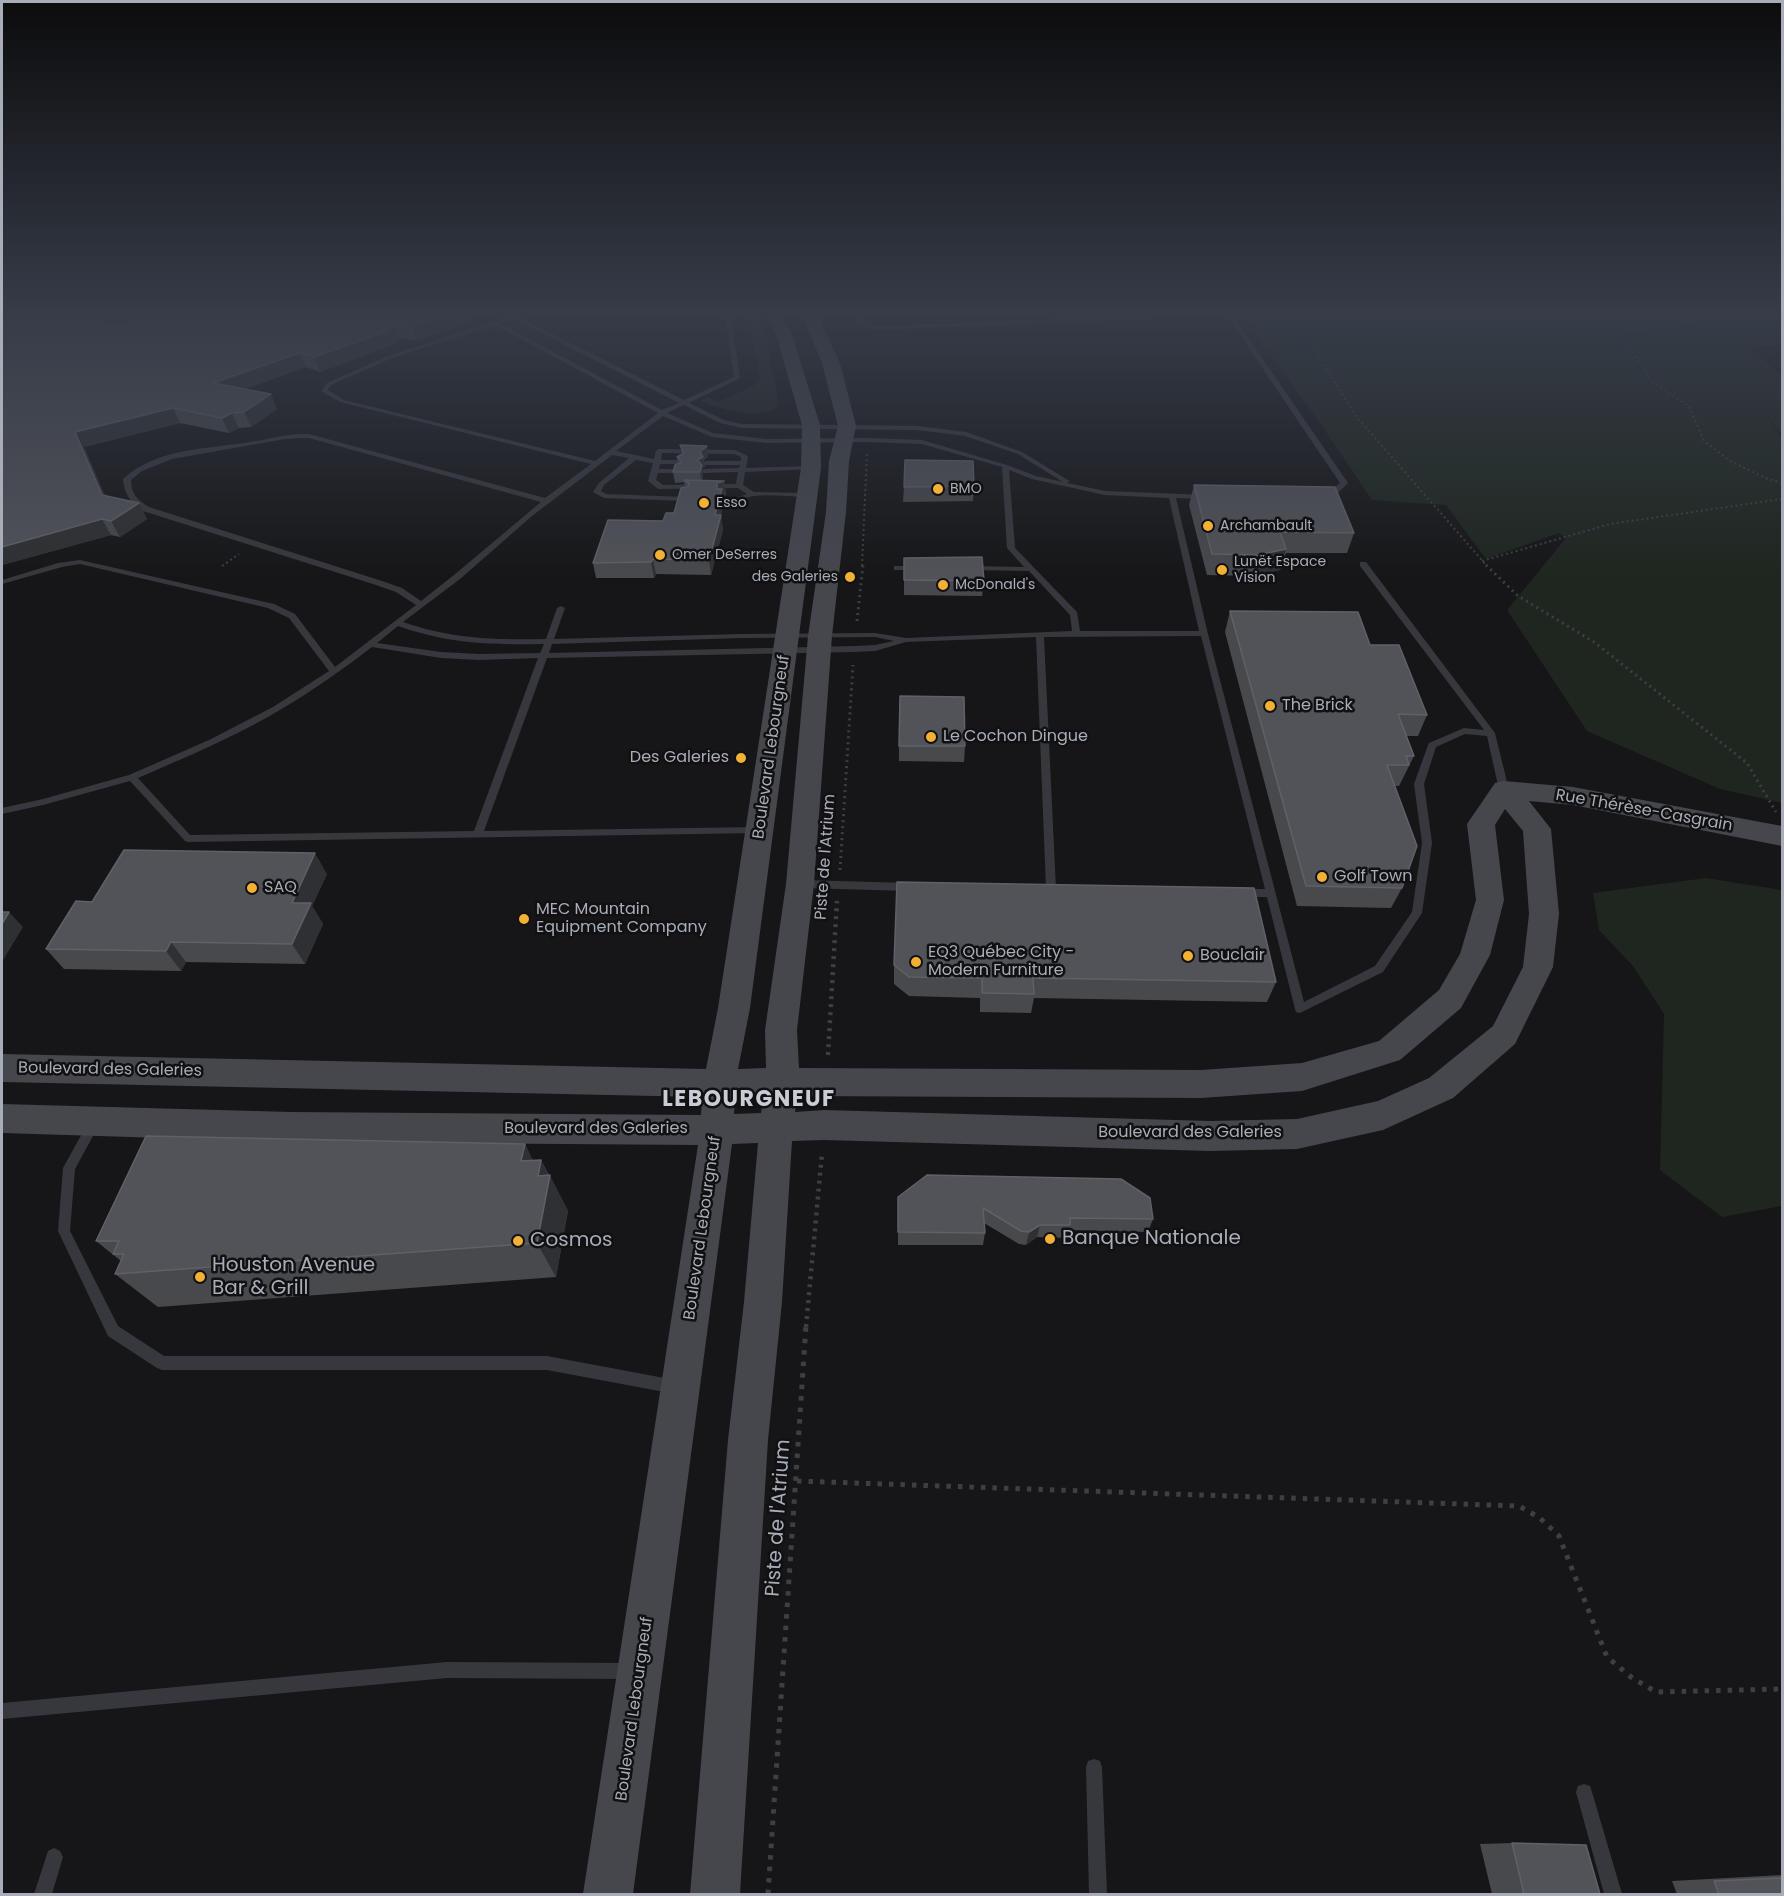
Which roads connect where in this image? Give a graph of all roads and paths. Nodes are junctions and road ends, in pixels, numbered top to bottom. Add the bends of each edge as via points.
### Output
1 (360, 405) edge
2 (648, 405) edge
3 (678, 405) edge
4 (688, 405) edge
5 (804, 405) edge
6 (839, 405) edge
7 (1291, 405) edge
8 (1349, 405) edge
9 (1687, 405) edge
10 (662, 413) junction
11 (811, 432) junction
12 (845, 433) junction
13 (866, 447) dead end
14 (609, 452) junction
15 (635, 457) junction
16 (657, 462) junction
17 (680, 462) edge
18 (706, 462) edge
19 (595, 463) junction
20 (1005, 466) junction
21 (742, 467) junction
22 (811, 468) junction
23 (655, 471) junction
24 (678, 471) edge
25 (704, 471) edge
26 (1782, 483) edge
27 (1072, 484) junction
28 (740, 486) junction
29 (662, 487) junction
30 (753, 494) junction
31 (808, 495) junction
32 (1320, 496) edge
33 (1172, 497) junction
34 (1216, 497) edge
35 (648, 498) junction
36 (685, 499) edge
37 (1782, 499) edge
38 (724, 500) edge
39 (546, 501) junction
40 (1482, 561) junction
41 (1363, 564) dead end
42 (897, 568) dead end
43 (931, 568) edge
44 (964, 568) edge
45 (1030, 569) junction
46 (2, 582) edge
47 (422, 605) junction
48 (561, 608) dead end
49 (397, 623) junction
50 (856, 625) dead end
51 (1076, 633) junction
52 (1204, 634) junction
53 (1040, 636) junction
54 (906, 640) junction
55 (549, 641) junction
56 (820, 643) junction
57 (370, 644) junction
58 (786, 644) junction
59 (543, 656) junction
60 (853, 665) dead end
61 (334, 672) junction
62 (1491, 733) junction
63 (132, 777) junction
64 (1504, 790) junction
65 (2, 811) edge
66 (1780, 824) edge
67 (760, 830) junction
68 (478, 834) junction
69 (800, 884) junction
70 (839, 885) junction
71 (916, 887) edge
72 (1040, 889) edge
73 (1051, 889) junction
74 (1063, 889) edge
75 (1237, 893) edge
76 (1271, 893) junction
77 (829, 1051) dead end
78 (2, 1068) edge
79 (719, 1083) junction
80 (783, 1083) junction
81 (2, 1118) edge
82 (95, 1121) junction
83 (776, 1128) junction
84 (717, 1130) junction
85 (822, 1144) dead end
86 (681, 1388) junction
87 (797, 1481) junction
88 (640, 1672) junction
89 (1782, 1689) edge
90 (2, 1711) edge
91 (1094, 1767) dead end
92 (1584, 1792) dead end
93 (54, 1857) dead end
94 (43, 1894) edge
95 (608, 1894) edge
96 (715, 1894) edge
97 (768, 1894) edge
98 (1098, 1894) edge
99 (1613, 1894) edge

1 - 19 lane
2 - 10 lane
3 - 10 lane
4 - 11 lane via 722,422
5 - 11 main road, Boulevard Lebourgneuf
6 - 12 main road, Boulevard Lebourgneuf
7 - 32 lane via 1344,483 1329,496
8 - 40 path
9 - 26 path via 1704,441 1730,461
10 - 11 lane via 712,435 749,440
10 - 14 lane
11 - 12 lane
11 - 12 lane
11 - 22 main road, Boulevard Lebourgneuf
12 - 20 lane via 922,442
12 - 27 lane via 917,428 966,434 1020,453
12 - 56 main road, Boulevard Lebourgneuf
13 - 50 path via 865,540
14 - 15 lane
14 - 19 lane
15 - 16 lane
15 - 35 lane via 601,484 597,492 604,496
16 - 17 lane
16 - 21 lane via 659,451 735,452 745,456
16 - 23 lane
18 - 21 lane
19 - 39 lane
20 - 27 lane via 1034,478
20 - 45 lane via 1011,549
21 - 22 lane
21 - 25 lane
21 - 28 lane
22 - 31 main road, Boulevard Lebourgneuf
23 - 24 lane
23 - 29 lane via 652,481
27 - 33 lane via 1105,493
28 - 29 lane
28 - 30 lane
29 - 35 lane
30 - 31 lane
30 - 38 lane
31 - 58 main road, Boulevard Lebourgneuf
33 - 34 lane
33 - 52 lane
35 - 36 lane
37 - 40 path via 1610,524
39 - 47 lane
39 - 47 lane via 290,434 159,460 127,479 127,493 146,509 399,590
40 - 66 path via 1518,596 1594,642 1747,763
41 - 62 lane
42 - 43 lane
44 - 45 lane
45 - 51 lane via 1074,614
46 - 61 lane via 80,562 271,606 292,616
47 - 49 lane
48 - 55 lane
49 - 55 lane via 469,641
49 - 57 lane
51 - 52 lane
51 - 53 lane
52 - 76 lane
53 - 54 lane
53 - 73 lane
54 - 56 lane via 875,635
54 - 56 lane via 875,648
55 - 58 lane
55 - 59 lane
56 - 58 lane
56 - 58 lane
56 - 69 main road, Boulevard Lebourgneuf
57 - 59 lane via 479,657
57 - 61 lane
58 - 59 lane
58 - 67 main road, Boulevard Lebourgneuf
59 - 68 lane
60 - 70 path, Piste de l'Atrium
61 - 63 lane via 276,709
62 - 64 lane
62 - 76 lane via 1464,731 1432,745 1419,784 1426,843 1416,913 1379,969 1300,1009
63 - 65 lane
63 - 68 lane via 188,839
64 - 66 main road, Rue Thérèse-Casgrain
64 - 80 main road, Boulevard des Galeries via 1481,824 1490,900 1475,955 1450,999 1389,1051 1302,1077 1201,1084
64 - 83 main road, Boulevard des Galeries via 1537,829 1544,914 1538,968 1504,1035 1441,1088 1383,1115 1297,1134 1210,1136 824,1125
67 - 68 lane
67 - 79 main road, Boulevard Lebourgneuf
69 - 70 lane
69 - 80 main road, Boulevard Lebourgneuf via 781,1029
70 - 71 lane
70 - 77 path, Piste de l'Atrium
72 - 73 lane
73 - 74 lane
75 - 76 lane
78 - 79 main road, Boulevard des Galeries
79 - 80 main road, Boulevard des Galeries
79 - 84 main road, Boulevard Lebourgneuf
80 - 83 main road, Boulevard Lebourgneuf
81 - 82 main road, Boulevard des Galeries
82 - 84 main road, Boulevard des Galeries via 291,1127
82 - 86 lane via 69,1168 64,1231 113,1331 162,1363 547,1364
83 - 84 main road, Boulevard des Galeries
83 - 96 main road, Boulevard Lebourgneuf via 748,1440
84 - 86 main road, Boulevard Lebourgneuf
85 - 87 path, Piste de l'Atrium via 807,1300
86 - 88 main road, Boulevard Lebourgneuf
87 - 89 path via 1519,1506 1559,1536 1607,1657 1631,1677 1656,1692
87 - 97 path, Piste de l'Atrium
88 - 90 lane via 447,1670
88 - 95 main road, Boulevard Lebourgneuf
91 - 98 lane
92 - 99 lane
93 - 94 lane

